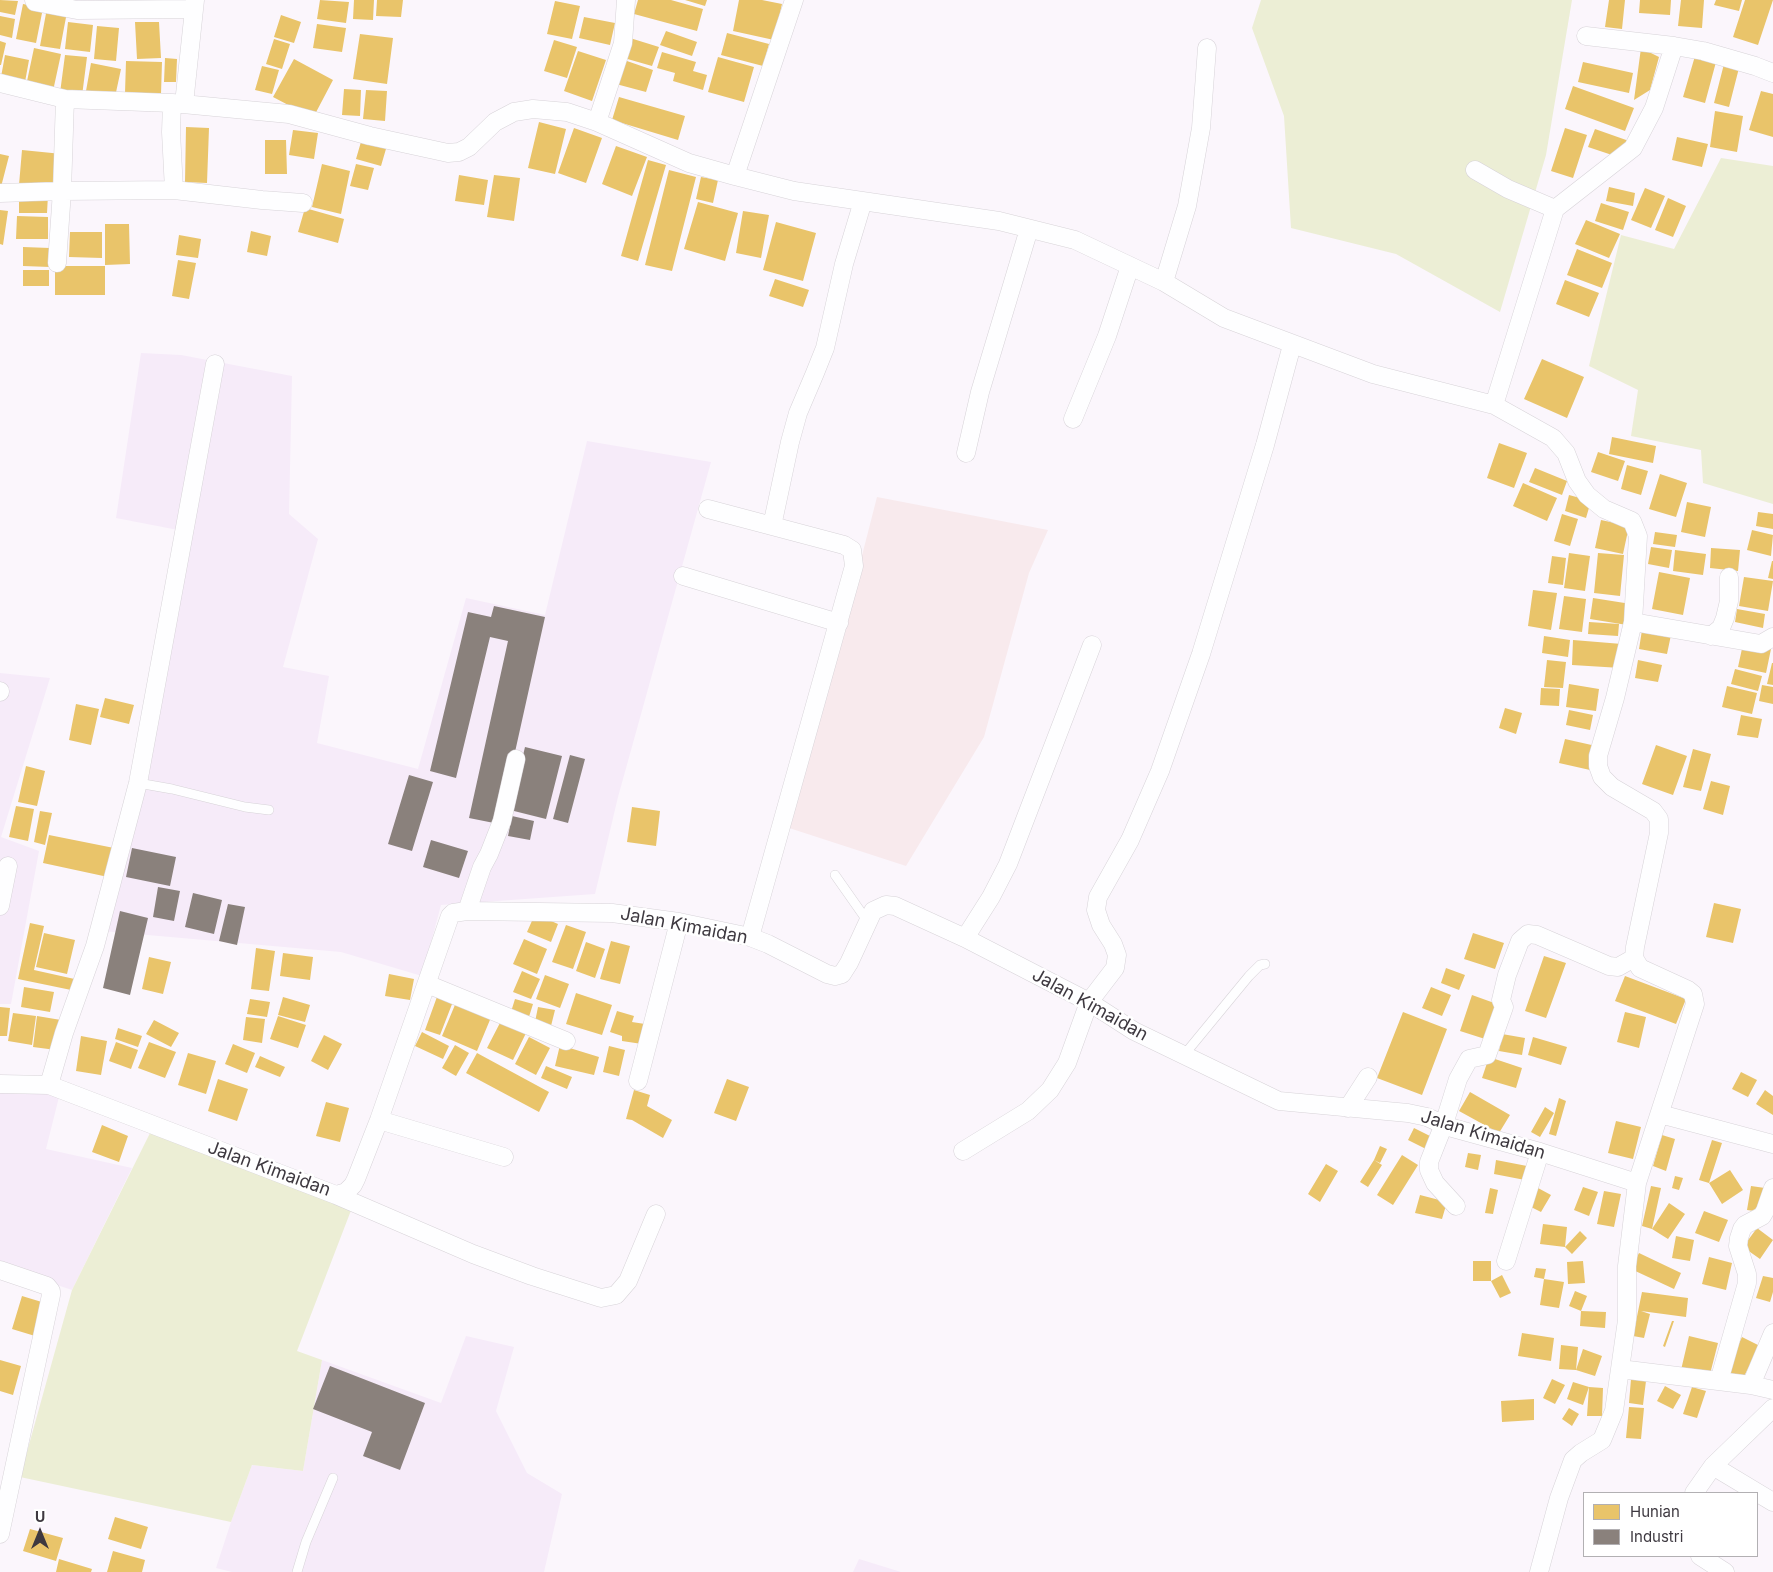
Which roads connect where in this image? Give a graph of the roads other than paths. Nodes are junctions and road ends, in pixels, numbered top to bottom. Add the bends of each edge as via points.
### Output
1 (34, 0) edge
2 (626, 0) edge
3 (794, 0) edge
4 (194, 5) edge
5 (1586, 36) dead end
6 (1674, 46) junction
7 (1207, 48) dead end
8 (1773, 73) edge
9 (0, 83) edge
10 (65, 99) junction
11 (178, 104) junction
12 (598, 122) junction
13 (1475, 170) dead end
14 (735, 176) junction
15 (174, 190) junction
16 (62, 191) junction
17 (0, 193) edge
18 (863, 201) junction
19 (303, 203) dead end
20 (1555, 209) junction
21 (1030, 229) junction
22 (57, 263) dead end
23 (1130, 266) junction
24 (1164, 282) junction
25 (1292, 345) junction
26 (215, 364) dead end
27 (1494, 405) junction
28 (1073, 419) dead end
29 (966, 453) dead end
30 (708, 508) dead end
31 (772, 526) junction
32 (683, 576) dead end
33 (1729, 576) dead end
34 (1633, 622) junction
35 (839, 623) junction
36 (1711, 636) junction
37 (1773, 637) edge
38 (1092, 645) dead end
39 (516, 759) dead end
40 (138, 783) junction
41 (268, 810) dead end
42 (8, 866) dead end
43 (835, 875) dead end
44 (0, 906) edge
45 (467, 911) junction
46 (679, 922) junction
47 (868, 922) junction
48 (750, 937) junction
49 (965, 938) junction
50 (1634, 958) junction
51 (1265, 964) dead end
52 (427, 984) junction
53 (1089, 1002) junction
54 (566, 1041) dead end
55 (1184, 1055) junction
56 (1368, 1077) dead end
57 (638, 1081) dead end
58 (0, 1084) edge
59 (49, 1085) junction
60 (1348, 1108) junction
61 (1660, 1114) junction
62 (380, 1120) junction
63 (1444, 1124) junction
64 (1773, 1144) edge
65 (963, 1151) dead end
66 (1540, 1152) junction
67 (504, 1158) dead end
68 (1636, 1183) junction
69 (1773, 1188) edge
70 (336, 1195) junction
71 (1456, 1206) dead end
72 (656, 1214) dead end
73 (1506, 1261) dead end
74 (0, 1270) edge
75 (1773, 1333) edge
76 (1620, 1369) junction
77 (1719, 1381) junction
78 (1751, 1385) junction
79 (1773, 1390) edge
80 (1773, 1408) edge
81 (1713, 1466) junction
82 (333, 1478) dead end
83 (1695, 1492) edge
84 (1756, 1492) edge
85 (1758, 1493) edge
86 (1773, 1502) edge
87 (0, 1534) edge
88 (1702, 1557) edge
89 (297, 1572) edge
90 (1539, 1572) edge
91 (1725, 1572) edge

1 - 4 street via 77,10
2 - 12 street via 623,43
3 - 14 street
4 - 11 street
5 - 6 street
6 - 8 street via 1703,51
6 - 20 street via 1654,108 1633,148
7 - 24 street via 1201,128 1192,177
9 - 10 street
10 - 11 street
10 - 16 street
11 - 12 street via 290,114 448,153 469,147 495,122 514,112 533,109 567,112
11 - 15 street via 171,132
12 - 14 street via 689,163
13 - 20 street via 1508,189
14 - 18 street via 794,191
15 - 16 street
15 - 19 street
16 - 17 street
16 - 22 street
18 - 21 street via 999,221
18 - 31 street via 844,264 825,348 798,413
20 - 27 street
21 - 23 street via 1075,240
21 - 29 street via 980,392
23 - 24 street
23 - 28 street via 1107,336
24 - 25 street via 1224,318
25 - 27 street via 1373,374
25 - 53 street via 1198,663 1153,788 1130,840 1098,897 1096,910 1113,944 1115,968
26 - 40 street
27 - 34 street via 1553,438 1566,453 1577,481 1587,495 1604,509 1632,521 1638,536
30 - 31 street
31 - 35 street via 852,550 854,566
32 - 35 street
33 - 36 street via 1725,618 1721,628
34 - 36 street
34 - 50 street via 1598,766 1602,777 1612,787 1653,811 1659,819 1660,833
35 - 48 street
36 - 37 street via 1761,644
38 - 49 street via 1008,864
39 - 45 street via 502,821
40 - 41 lane
40 - 59 street via 95,946
42 - 44 street
43 - 47 lane
45 - 46 street, Jalan Kimaidan via 612,913
45 - 52 street, Jalan Kimaidan via 450,916
46 - 48 street, Jalan Kimaidan
46 - 57 street
47 - 48 street, Jalan Kimaidan via 842,974 835,976
47 - 49 street, Jalan Kimaidan via 873,911 886,905 895,906
49 - 53 street, Jalan Kimaidan
50 - 61 street via 1640,968 1688,990 1693,994 1695,1004
50 - 63 street via 1618,967 1609,966 1537,935 1528,934 1523,938 1507,975 1501,1000 1504,1007 1487,1055 1469,1059 1458,1079
51 - 55 lane via 1249,976
52 - 54 street
52 - 62 street, Jalan Kimaidan
53 - 55 street, Jalan Kimaidan via 1134,1031
53 - 65 street via 1067,1063 1050,1090 1028,1111
55 - 60 street, Jalan Kimaidan via 1278,1101
56 - 60 street
58 - 59 street, Jalan Kimaidan
59 - 70 street, Jalan Kimaidan
60 - 63 street, Jalan Kimaidan via 1408,1113
61 - 64 street
61 - 68 street
62 - 67 street
62 - 70 street, Jalan Kimaidan via 353,1185
63 - 66 street, Jalan Kimaidan
63 - 71 street via 1429,1170 1435,1183
66 - 68 street, Jalan Kimaidan
66 - 73 street
68 - 76 street via 1627,1266 1627,1320
69 - 77 street via 1762,1216 1745,1225 1739,1238 1746,1283
70 - 72 street via 473,1254 601,1298 616,1295 628,1281
74 - 87 street via 47,1286 51,1296
75 - 78 street
76 - 77 street
76 - 90 street via 1614,1411 1602,1440 1573,1460
77 - 78 street
78 - 79 street
80 - 81 street
81 - 83 street
81 - 84 street
82 - 89 lane
85 - 86 street
88 - 91 street

